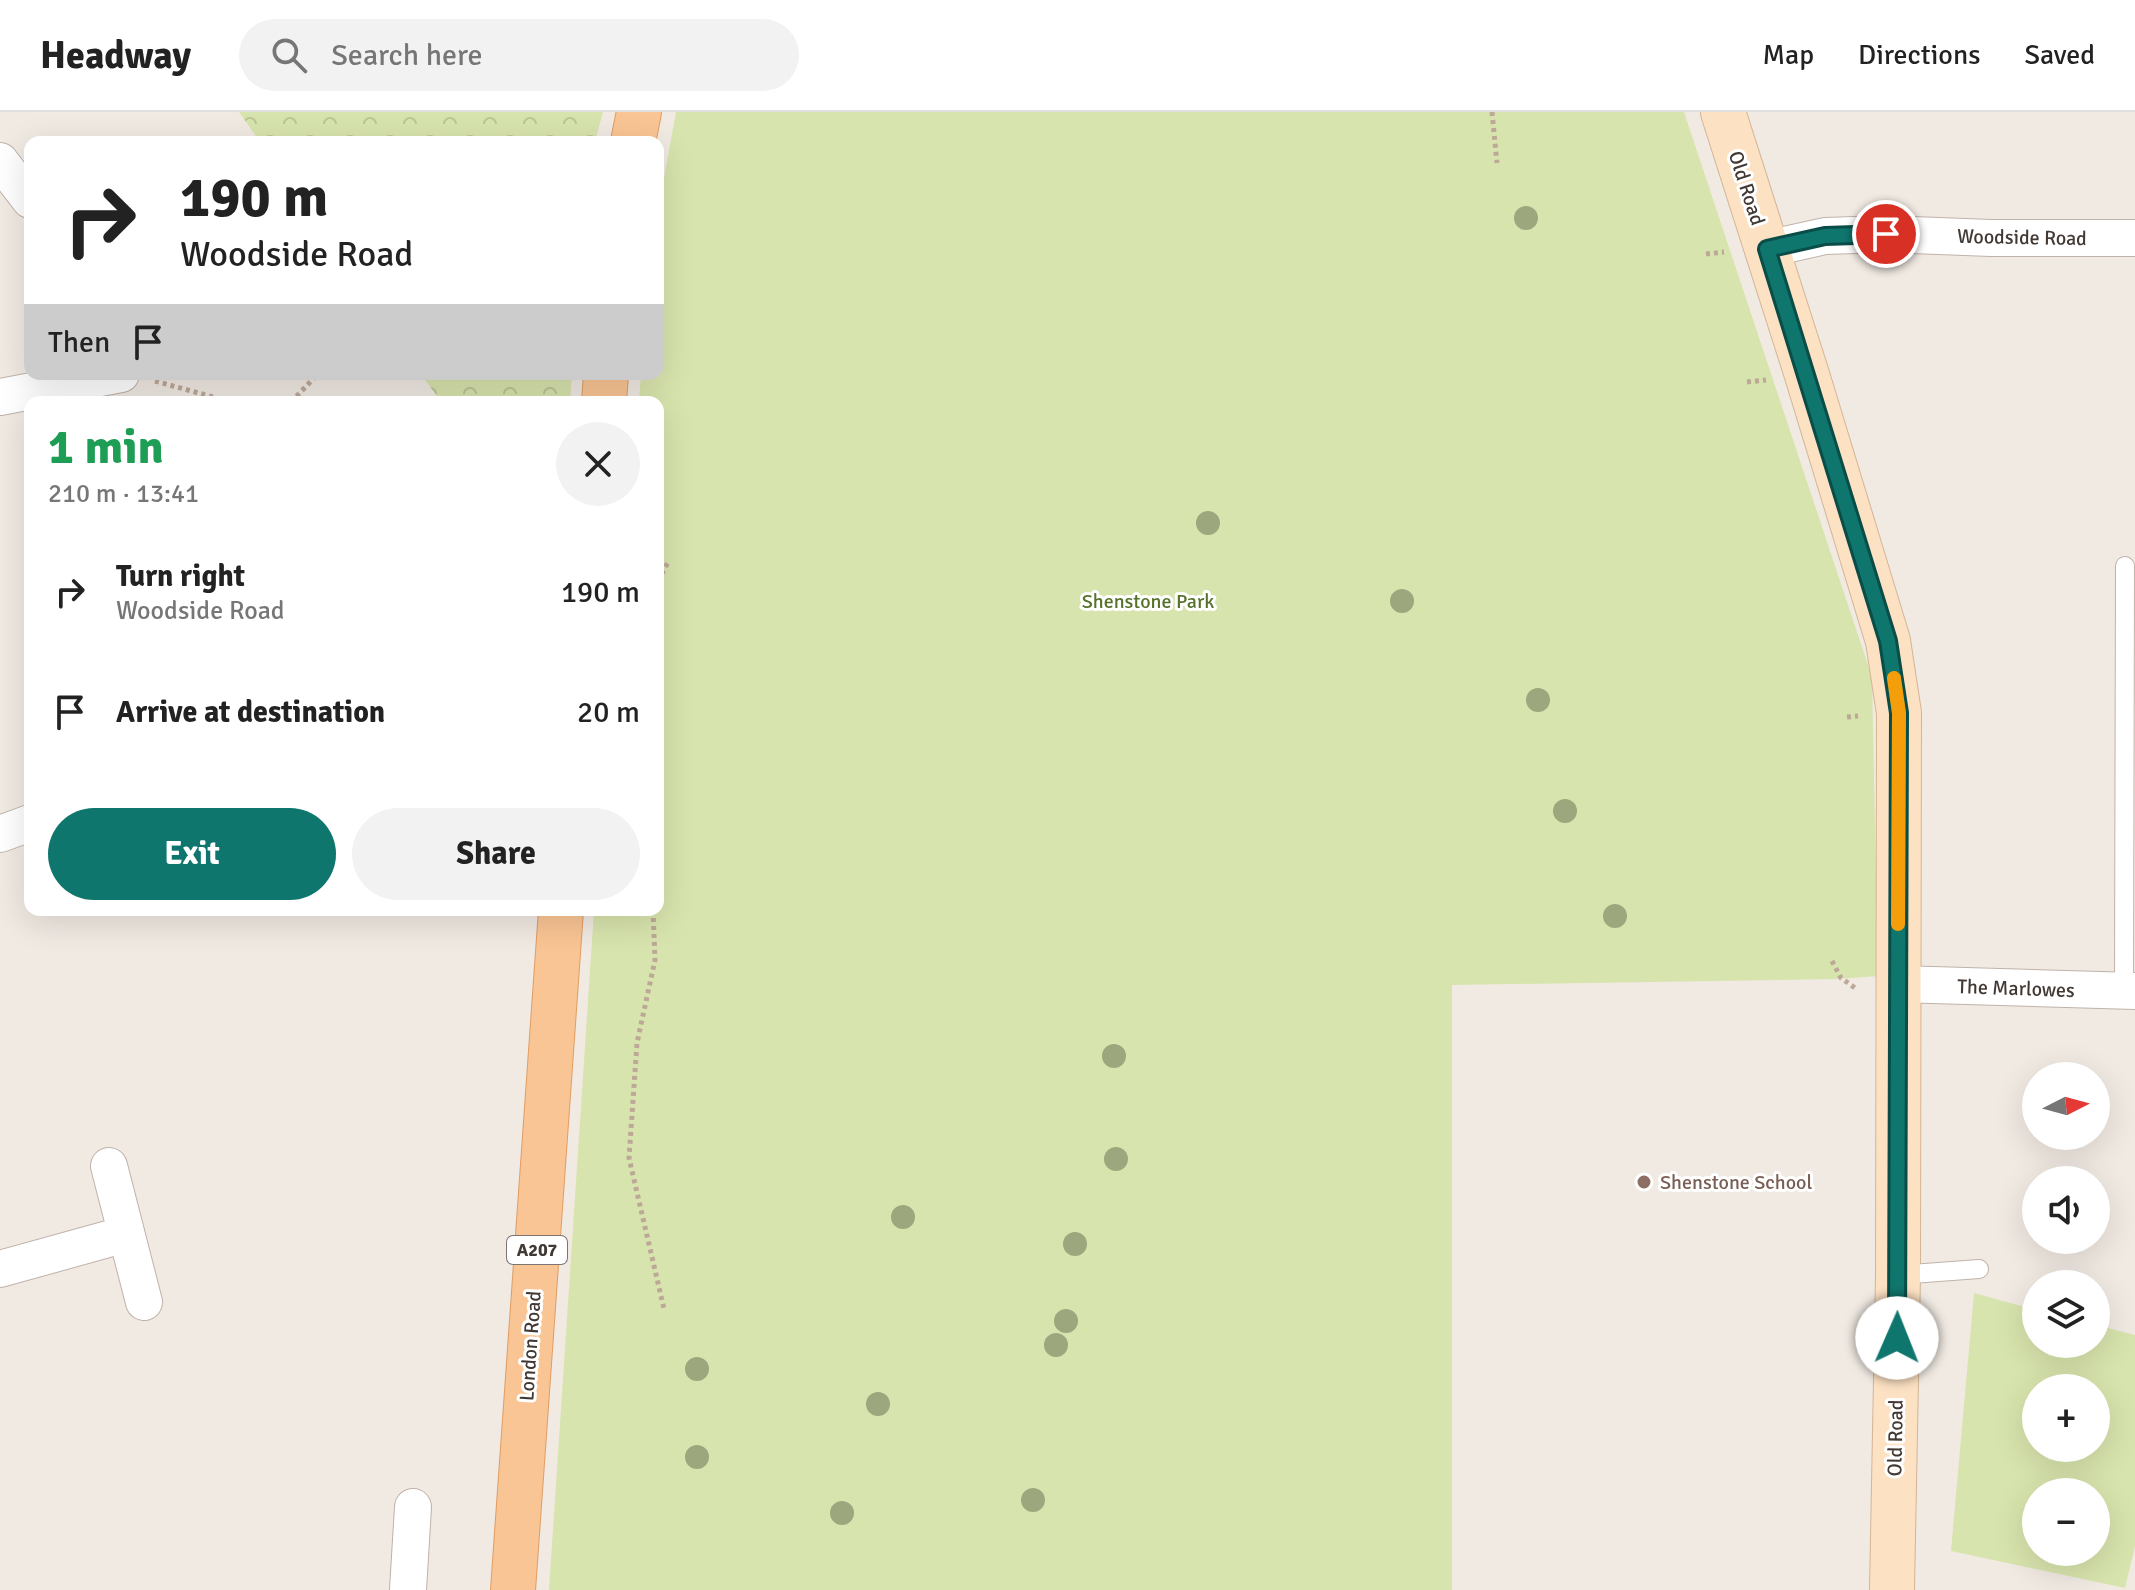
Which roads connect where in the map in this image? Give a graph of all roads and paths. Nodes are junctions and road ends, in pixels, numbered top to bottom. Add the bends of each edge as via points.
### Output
1 (639, 112) edge
2 (1492, 112) edge
3 (1723, 112) edge
4 (634, 136) edge
5 (0, 161) edge
6 (1497, 163) dead end
7 (24, 192) edge
8 (2135, 238) edge
9 (1767, 249) junction
10 (106, 380) edge
11 (146, 380) edge
12 (312, 380) edge
13 (208, 396) edge
14 (297, 396) edge
15 (0, 397) edge
16 (668, 562) dead end
17 (2125, 566) dead end
18 (664, 570) edge
19 (24, 825) edge
20 (0, 834) edge
21 (561, 916) edge
22 (653, 916) edge
23 (1898, 984) junction
24 (2130, 991) edge
25 (109, 1166) dead end
26 (126, 1234) junction
27 (0, 1269) edge
28 (1979, 1269) dead end
29 (1898, 1275) junction
30 (144, 1302) dead end
31 (664, 1309) dead end
32 (413, 1507) dead end
33 (408, 1590) edge
34 (513, 1590) edge
35 (1892, 1590) edge

1 - 4 main road
2 - 6 path
3 - 9 street, Old Road
5 - 7 street
8 - 9 street, Woodside Road via 1886,234 1825,236
9 - 23 street, Old Road via 1888,641 1899,713
10 - 15 street
11 - 13 path
12 - 14 path
16 - 18 path
17 - 24 lane
19 - 20 street
21 - 34 main road, London Road / A207
22 - 31 path via 655,960 637,1043 629,1158
23 - 24 street, The Marlowes
23 - 29 street, Old Road
25 - 26 street
26 - 27 street
26 - 30 street
28 - 29 lane
29 - 35 street, Old Road
32 - 33 street

